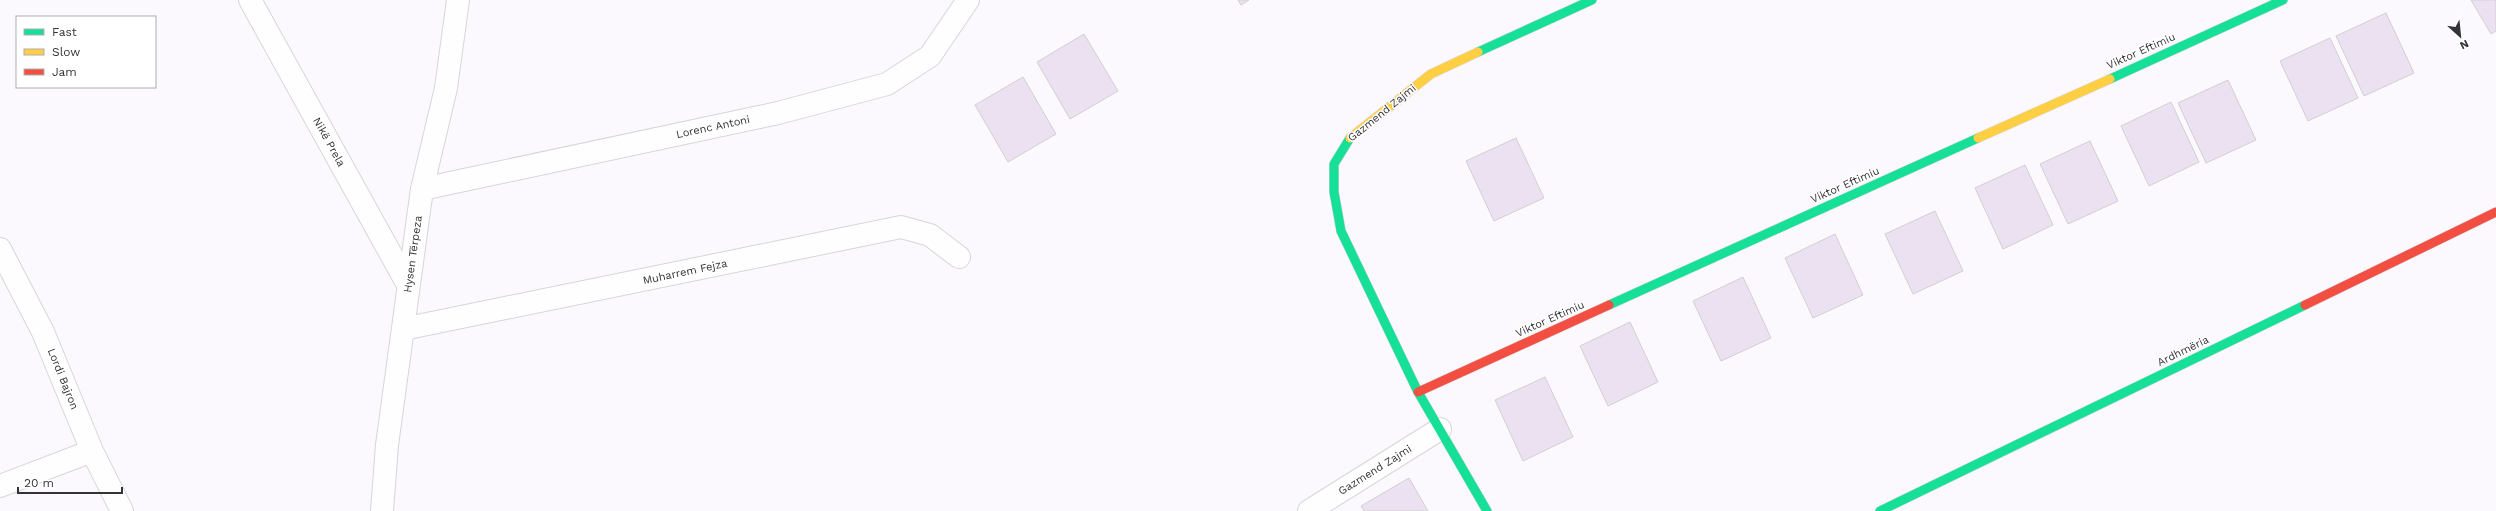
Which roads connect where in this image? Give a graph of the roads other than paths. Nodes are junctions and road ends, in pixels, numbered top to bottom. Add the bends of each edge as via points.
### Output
1 (250, 0) edge
2 (968, 0) edge
3 (1592, 0) edge
4 (2283, 0) edge
5 (457, 1) edge
6 (422, 189) junction
7 (2496, 212) edge
8 (0, 249) edge
9 (959, 257) dead end
10 (408, 285) junction
11 (403, 329) junction
12 (1418, 392) junction
13 (1440, 429) junction
14 (92, 451) junction
15 (0, 486) edge
16 (122, 511) edge
17 (382, 511) edge
18 (1310, 511) edge
19 (1487, 511) edge
20 (1880, 511) edge

1 - 10 street, Nikë Prela
2 - 6 street, Lorenc Antoni via 930,56 887,84 778,113
3 - 12 street, Gazmend Zajmi via 1431,74 1347,141 1334,164 1334,192 1341,231
4 - 12 street, Viktor Eftimiu
5 - 6 street, Hysen Tërpeza via 446,88
6 - 10 street, Hysen Tërpeza
7 - 20 street, Ardhmëria
8 - 14 street, Lordi Bajron via 43,332
9 - 11 street, Muharrem Fejza via 930,235 901,227
10 - 11 street, Hysen Tërpeza
11 - 17 street, Hysen Tërpeza via 387,445
12 - 13 street, Gazmend Zajmi
13 - 18 street, Gazmend Zajmi
13 - 19 street, Gazmend Zajmi
14 - 15 street
14 - 16 street, Lordi Bajron

